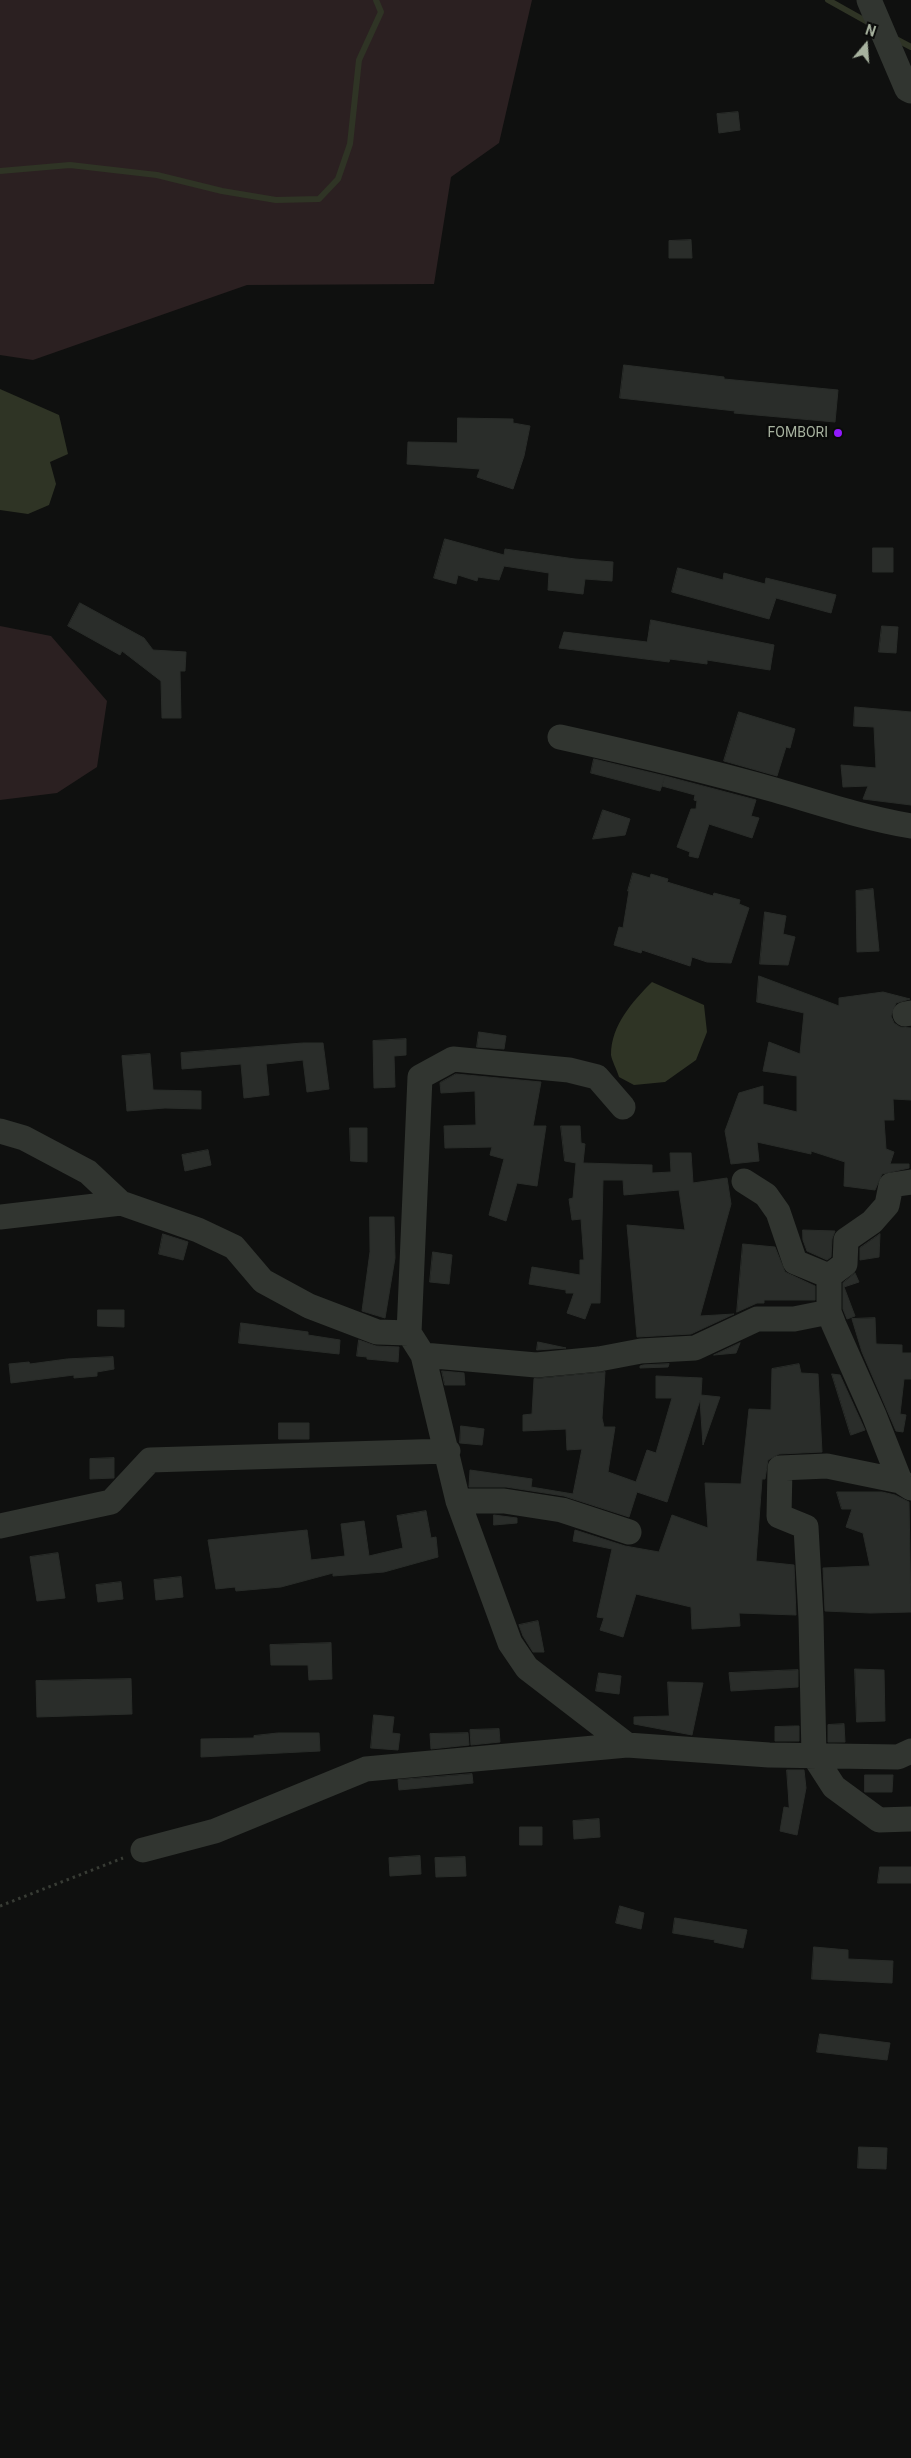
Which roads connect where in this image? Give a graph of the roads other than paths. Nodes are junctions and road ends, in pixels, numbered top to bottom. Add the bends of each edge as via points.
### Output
1 (869, 0) edge
2 (910, 86) edge
3 (560, 737) dead end
4 (911, 826) edge
5 (623, 1107) dead end
6 (0, 1130) edge
7 (744, 1181) dead end
8 (911, 1182) edge
9 (121, 1203) junction
10 (0, 1217) edge
11 (829, 1276) junction
12 (829, 1312) junction
13 (409, 1333) junction
14 (423, 1355) junction
15 (448, 1451) junction
16 (905, 1484) edge
17 (458, 1501) junction
18 (0, 1526) edge
19 (630, 1532) dead end
20 (628, 1745) junction
21 (911, 1751) edge
22 (814, 1756) junction
23 (911, 1819) edge
24 (143, 1850) road end

1 - 2 street
3 - 4 street via 678,764 879,821
5 - 13 street via 597,1077 569,1070 453,1059 420,1077
6 - 9 street via 24,1138 88,1172
7 - 11 street via 766,1195 778,1212 795,1262
8 - 11 street via 891,1185 887,1205 872,1222 846,1240 845,1264
9 - 10 street
9 - 13 street via 198,1230 234,1247 263,1281 309,1306 377,1332
11 - 12 street
12 - 14 street via 794,1319 756,1319 694,1348 641,1351 600,1359 536,1364
12 - 16 street
13 - 14 street
14 - 15 street
15 - 17 street
15 - 18 street via 150,1460 111,1502
16 - 22 street via 828,1466 780,1468 779,1516 806,1527
17 - 19 street via 504,1501 562,1510
17 - 20 street via 510,1643 527,1668
20 - 22 street
20 - 24 street via 366,1769 215,1831
21 - 22 street via 898,1757
22 - 23 street via 834,1787 879,1820

